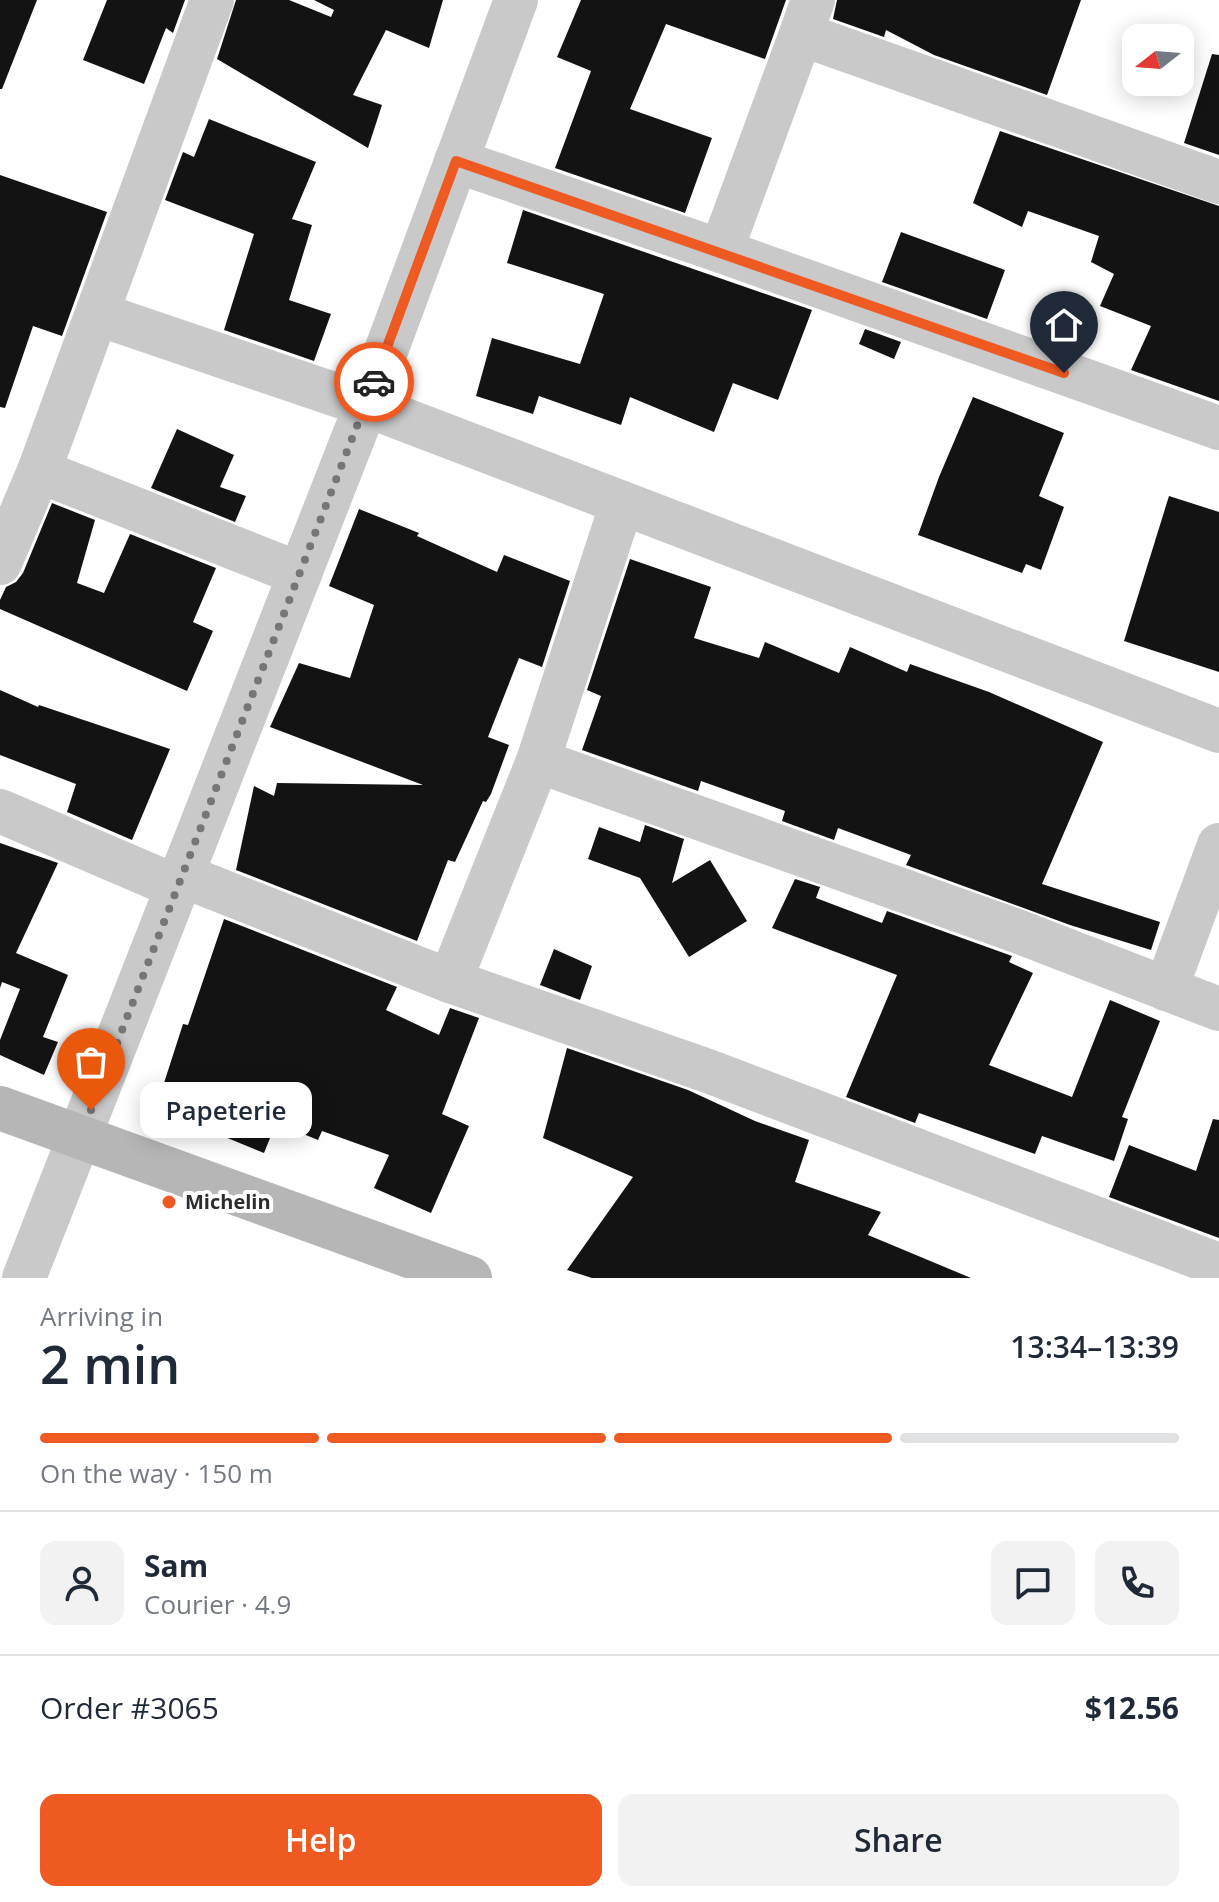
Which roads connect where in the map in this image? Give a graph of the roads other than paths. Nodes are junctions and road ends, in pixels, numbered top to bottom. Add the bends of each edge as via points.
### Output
1 (212, 0) edge
2 (516, 0) edge
3 (807, 17) edge
4 (456, 161) junction
5 (1219, 182) edge
6 (721, 251) junction
7 (98, 314) junction
8 (366, 405) junction
9 (1219, 428) edge
10 (39, 471) junction
11 (622, 503) junction
12 (0, 563) edge
13 (300, 574) junction
14 (1219, 731) edge
15 (538, 761) junction
16 (0, 811) edge
17 (1219, 845) edge
18 (179, 881) junction
19 (450, 981) junction
20 (1166, 989) junction
21 (1219, 1009) edge
22 (0, 1108) edge
23 (80, 1138) junction
24 (1219, 1265) edge
25 (24, 1278) edge
26 (470, 1278) edge

1 - 7 street
2 - 4 street
3 - 5 street
3 - 6 street
4 - 6 street
4 - 8 street
6 - 9 street
7 - 8 street
7 - 10 street
8 - 11 street
8 - 13 street
10 - 12 street
10 - 13 street
11 - 14 street
11 - 15 street
13 - 18 street
15 - 19 street
15 - 20 street
16 - 18 street
17 - 20 street
18 - 19 street
18 - 23 street
19 - 24 street via 708,1071
20 - 21 street
22 - 23 street
23 - 25 street
23 - 26 street

